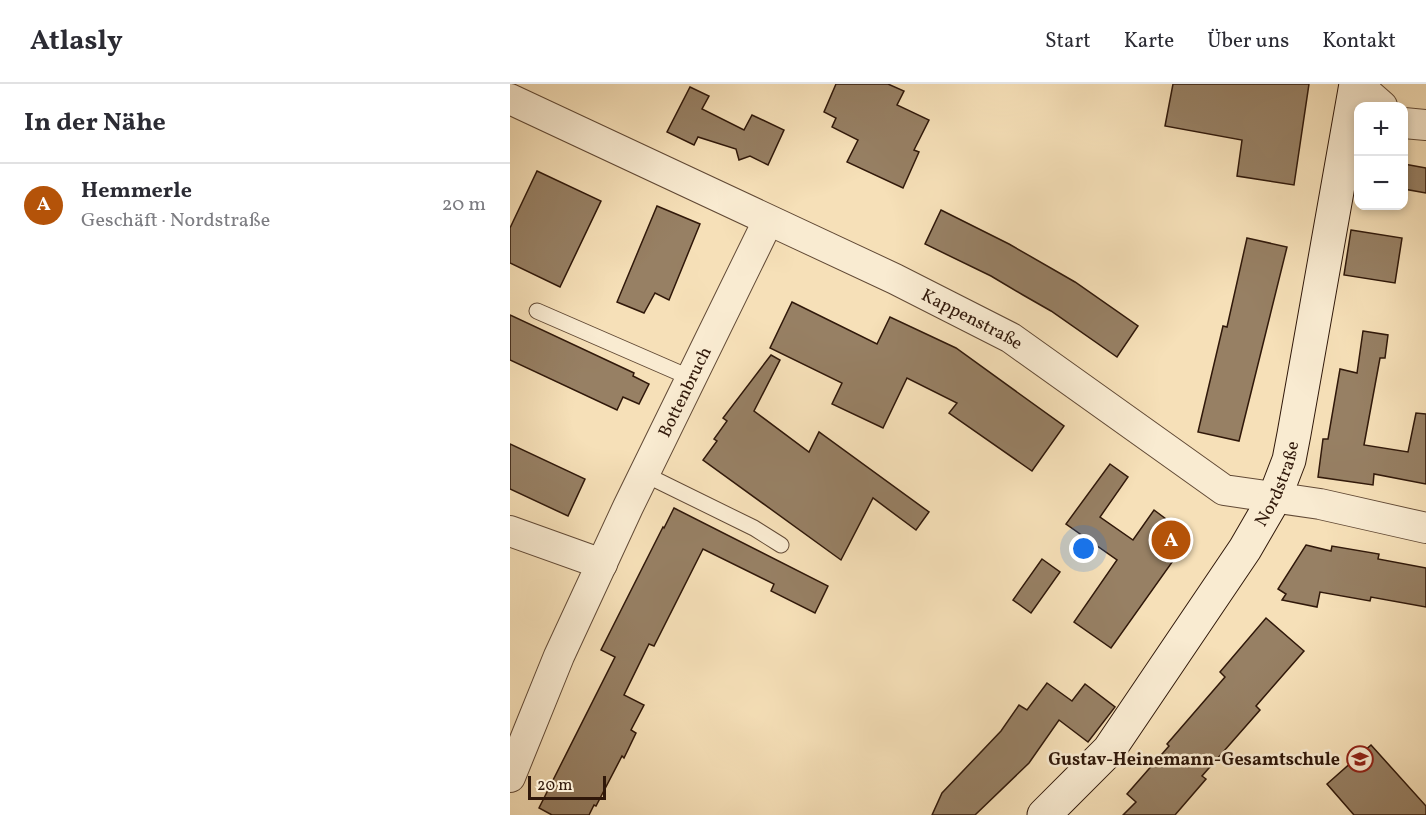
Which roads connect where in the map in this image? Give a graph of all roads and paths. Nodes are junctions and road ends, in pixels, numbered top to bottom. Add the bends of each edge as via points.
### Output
1 (1357, 84) edge
2 (510, 99) edge
3 (1377, 102) edge
4 (1408, 124) edge
5 (1426, 126) edge
6 (1351, 150) edge
7 (768, 221) junction
8 (537, 311) dead end
9 (691, 378) junction
10 (644, 474) junction
11 (1274, 499) junction
12 (1426, 528) edge
13 (510, 531) edge
14 (781, 545) dead end
15 (602, 564) junction
16 (510, 777) edge
17 (1044, 815) edge

1 - 3 street
1 - 6 street, Nordstraße
2 - 7 street, Kappenstraße
4 - 5 street
6 - 11 street, Nordstraße via 1289,460
7 - 9 street, Bottenbruch
7 - 11 street, Kappenstraße via 1011,338 1224,490
8 - 9 lane
9 - 10 street, Bottenbruch
10 - 14 lane
10 - 15 street, Bottenbruch
11 - 12 street, Kappenstraße via 1320,504
11 - 17 street, Nordstraße via 1109,750
13 - 15 street
15 - 16 street, Bottenbruch

